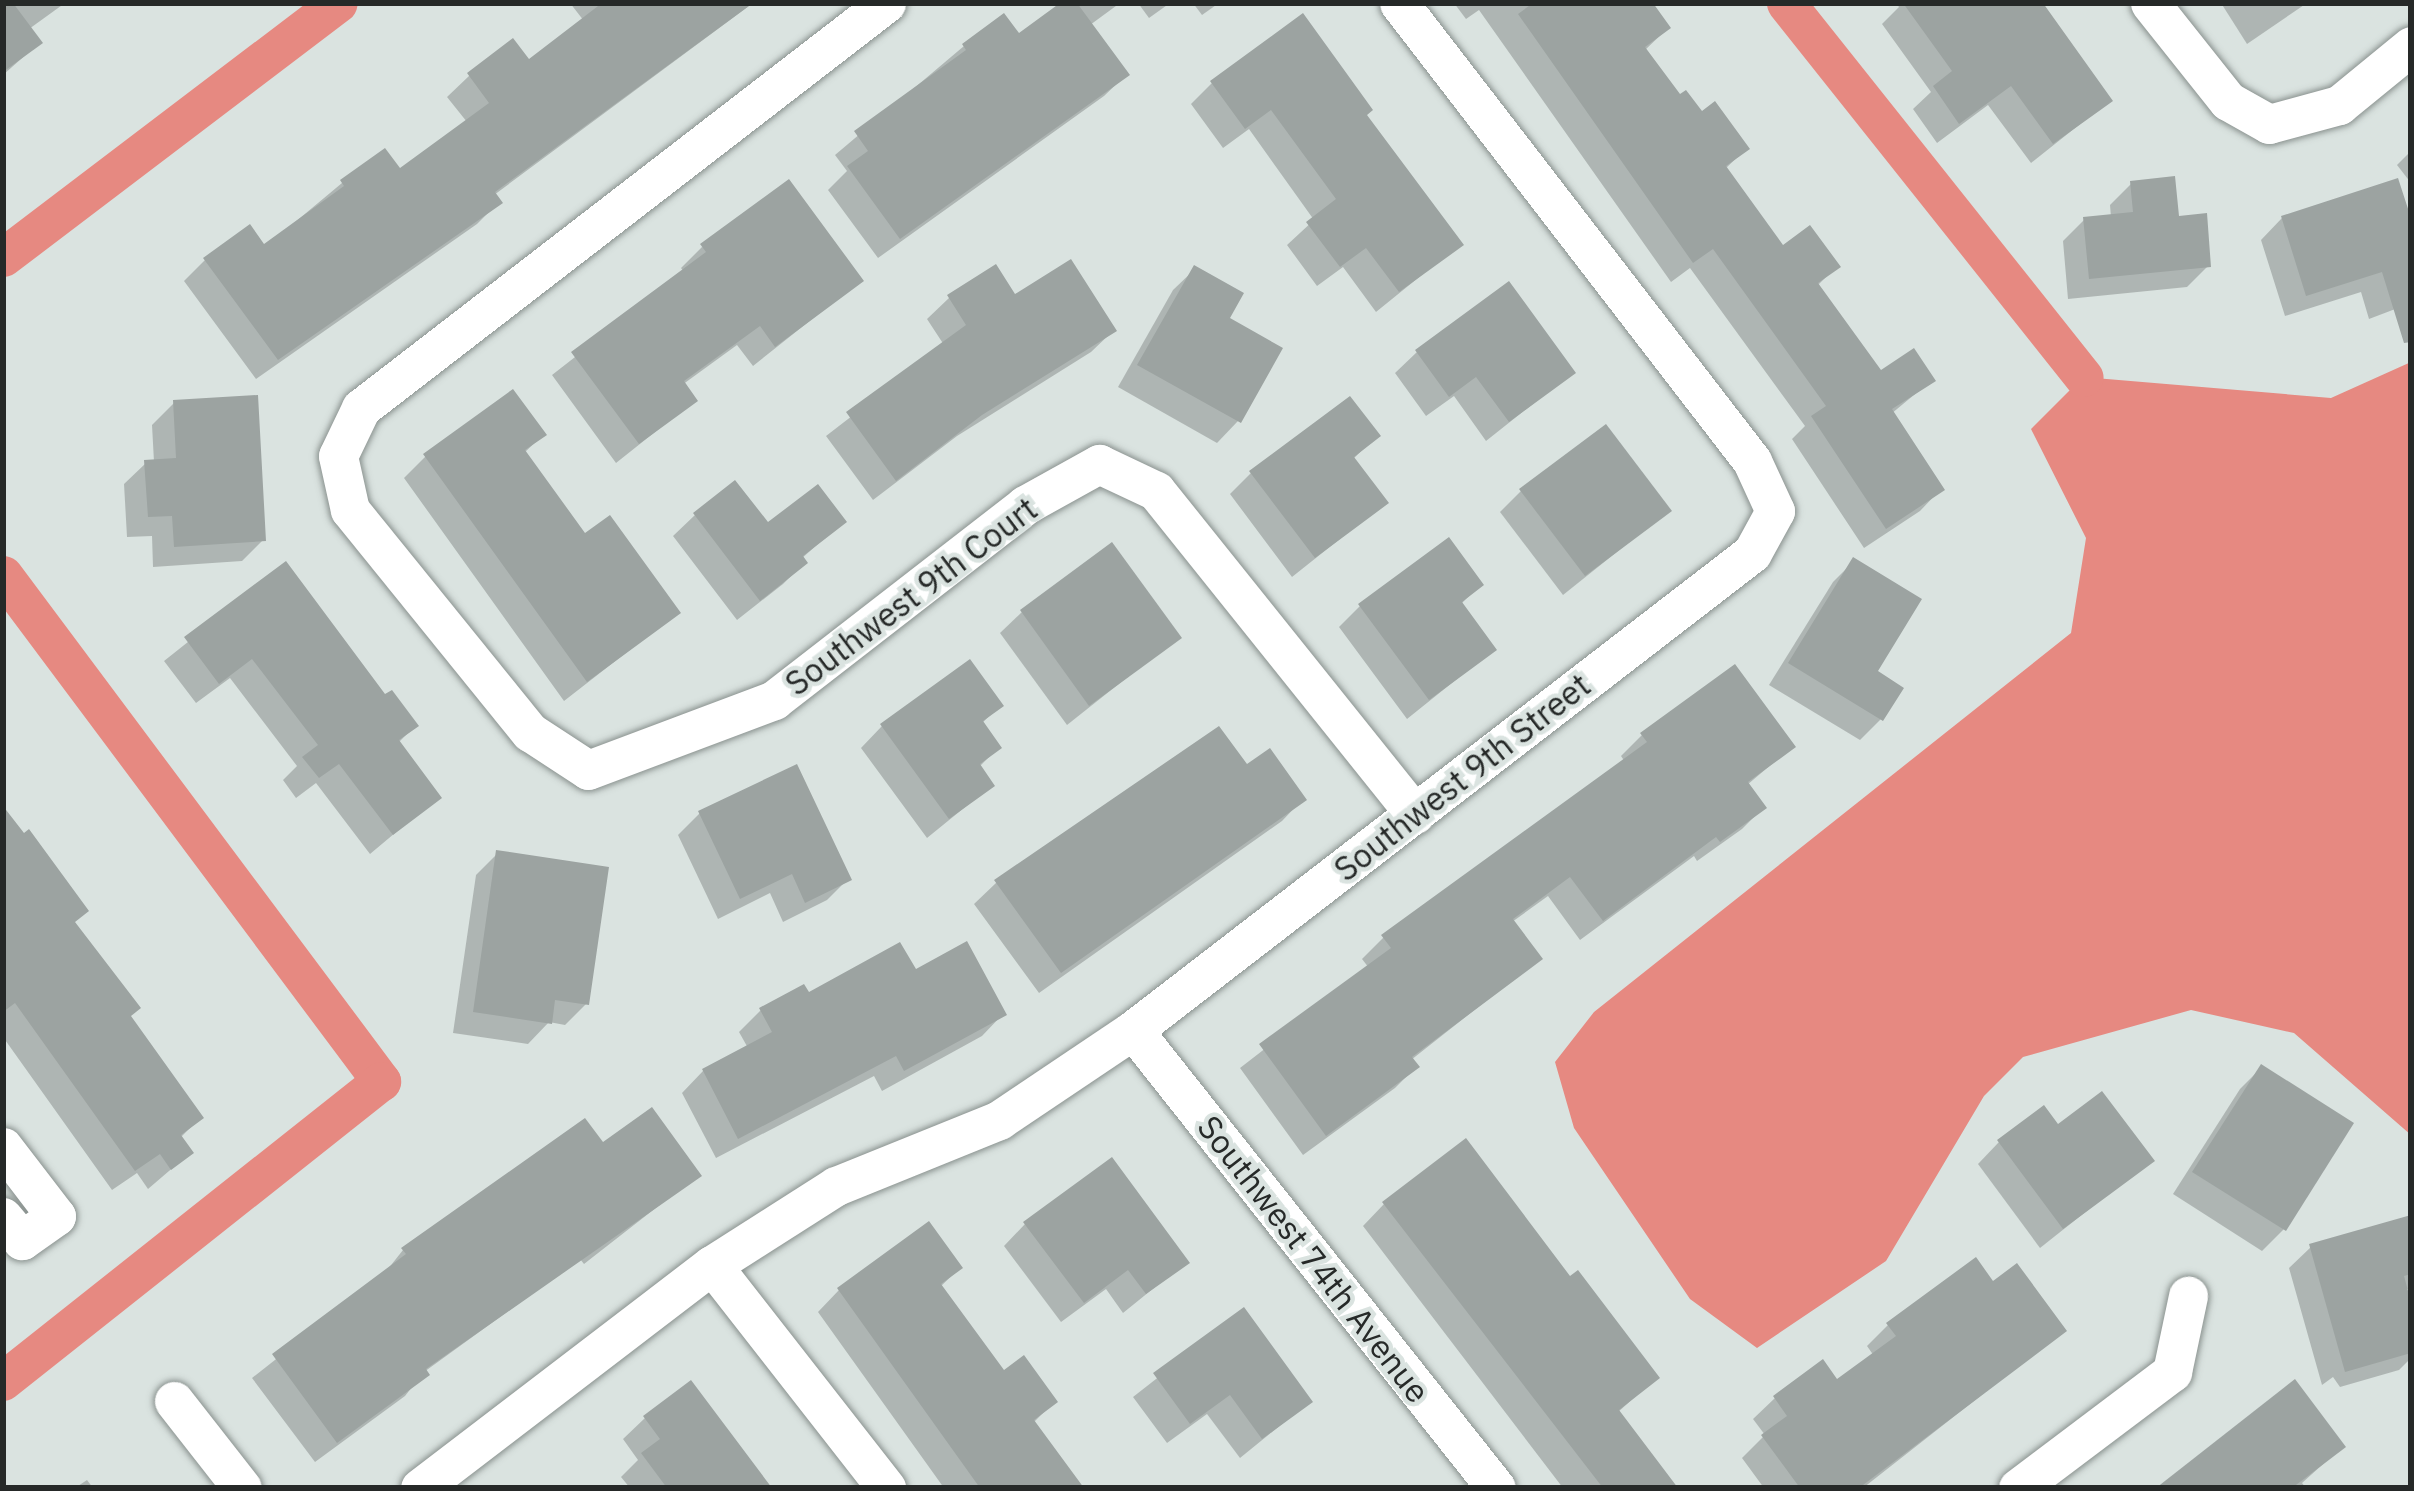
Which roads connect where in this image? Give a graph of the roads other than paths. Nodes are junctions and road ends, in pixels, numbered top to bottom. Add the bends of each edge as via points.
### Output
1 (886, 3) edge
2 (1399, 3) edge
3 (2150, 3) edge
4 (2411, 46) edge
5 (1415, 814) junction
6 (1133, 1030) junction
7 (3, 1148) edge
8 (13, 1229) edge
9 (712, 1265) junction
10 (2188, 1296) dead end
11 (174, 1401) dead end
12 (242, 1488) edge
13 (419, 1488) edge
14 (886, 1488) edge
15 (1496, 1488) edge
16 (2018, 1488) edge

1 - 5 street, Southwest 9th Court via 361,408 338,456 350,510 530,732 588,770 774,700 1025,505 1099,464 1156,491
2 - 5 street, Southwest 9th Street via 1753,461 1775,511 1753,553
3 - 4 street via 2228,101 2269,124 2339,105
5 - 6 street, Southwest 9th Street
6 - 9 street, Southwest 9th Street via 999,1120 836,1186
6 - 15 street, Southwest 74th Avenue
7 - 8 street via 56,1216
9 - 13 street
9 - 14 street
10 - 16 street via 2172,1372
11 - 12 street

